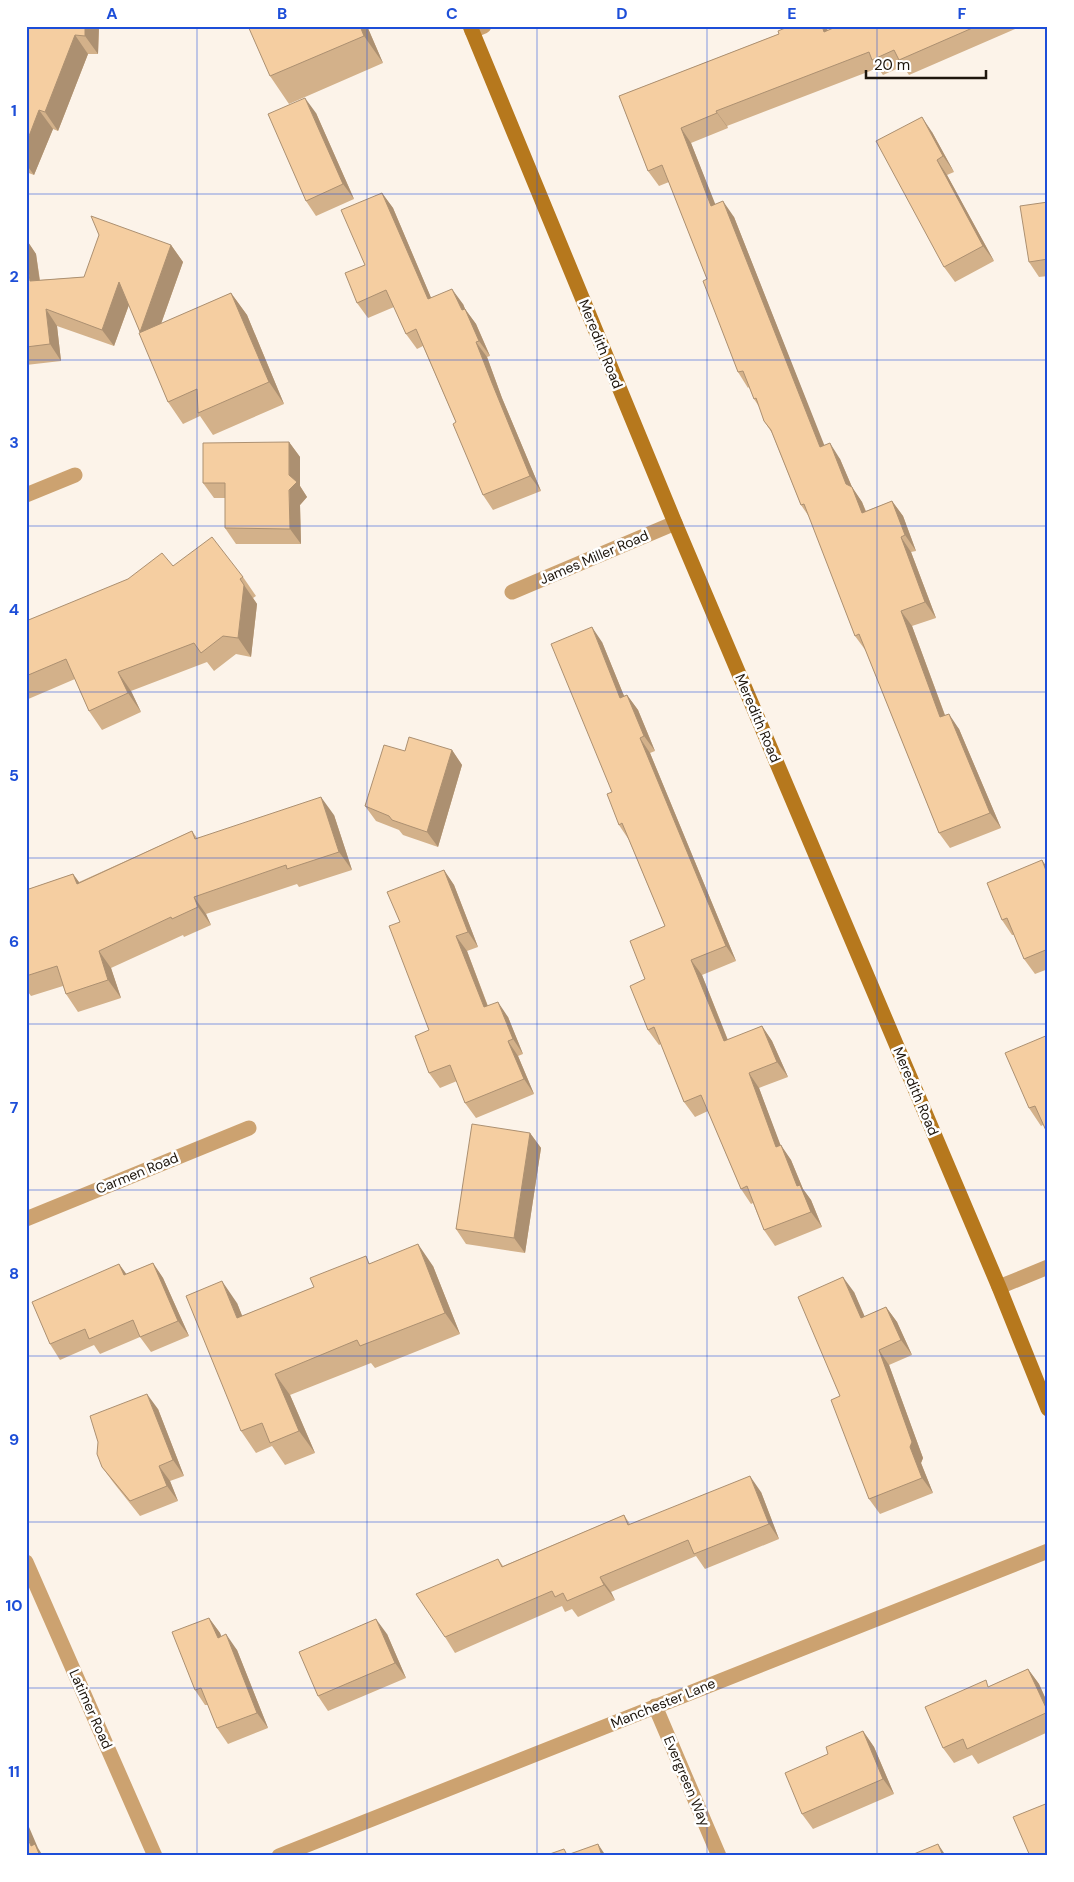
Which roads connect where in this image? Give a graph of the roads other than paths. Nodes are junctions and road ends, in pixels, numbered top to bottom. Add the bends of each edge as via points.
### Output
1 (476, 28) edge
2 (75, 475) dead end
3 (26, 495) edge
4 (675, 523) junction
5 (512, 592) dead end
6 (249, 1128) dead end
7 (26, 1219) edge
8 (1048, 1267) edge
9 (999, 1286) junction
10 (1048, 1408) edge
11 (1048, 1551) edge
12 (26, 1562) edge
13 (655, 1706) junction
14 (155, 1856) edge
15 (279, 1856) edge
16 (718, 1856) edge

1 - 4 street, Meredith Road
2 - 3 street
4 - 5 street, James Miller Road
4 - 9 street, Meredith Road
6 - 7 street, Carmen Road
8 - 9 street
9 - 10 street, Meredith Road
11 - 13 street, Manchester Lane
12 - 14 street, Latimer Road
13 - 15 street, Manchester Lane
13 - 16 street, Evergreen Way

